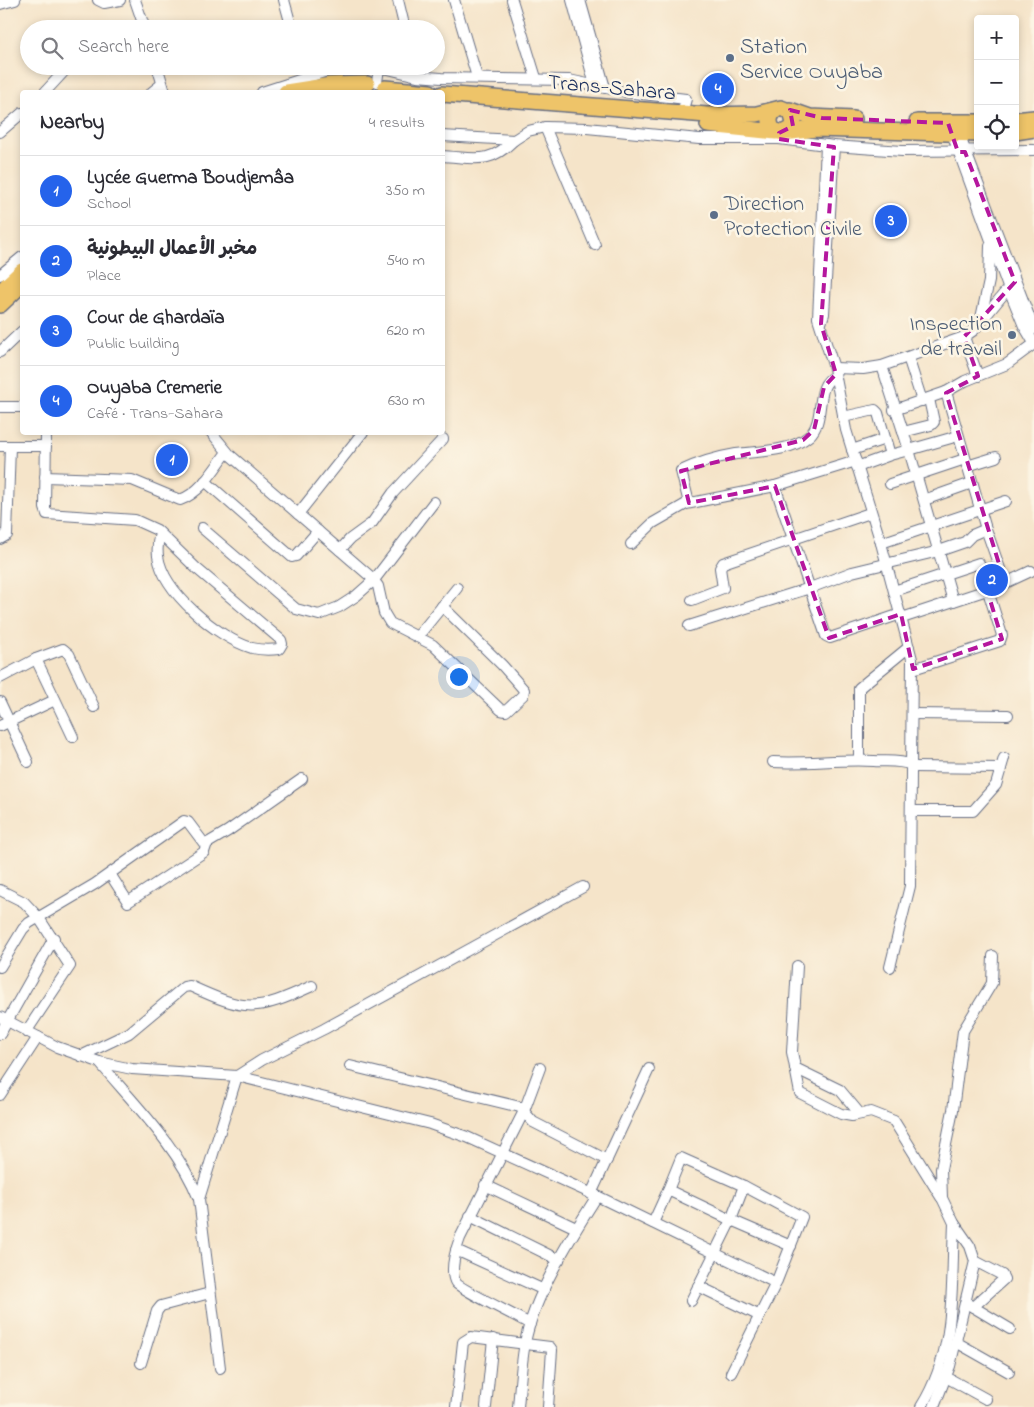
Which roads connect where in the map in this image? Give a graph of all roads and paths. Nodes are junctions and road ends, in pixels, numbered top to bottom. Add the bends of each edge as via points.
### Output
1 (15, 0) edge
2 (98, 0) edge
3 (120, 0) edge
4 (136, 0) edge
5 (284, 0) edge
6 (398, 0) edge
7 (454, 0) edge
8 (512, 0) edge
9 (0, 4) edge
10 (577, 4) edge
11 (140, 20) edge
12 (290, 20) edge
13 (403, 20) edge
14 (445, 74) edge
15 (61, 75) edge
16 (160, 75) edge
17 (305, 75) edge
18 (315, 75) edge
19 (366, 75) edge
20 (404, 75) edge
21 (306, 78) junction
22 (477, 78) junction
23 (536, 78) junction
24 (376, 84) edge
25 (600, 86) junction
26 (164, 88) edge
27 (47, 90) edge
28 (268, 90) edge
29 (299, 90) edge
30 (416, 90) edge
31 (445, 94) edge
32 (445, 103) edge
33 (784, 110) junction
34 (682, 113) junction
35 (20, 115) edge
36 (1034, 118) edge
37 (1019, 120) edge
38 (974, 123) edge
39 (545, 127) junction
40 (953, 128) junction
41 (1034, 129) edge
42 (1019, 131) edge
43 (0, 132) edge
44 (974, 133) edge
45 (779, 134) junction
46 (445, 136) edge
47 (514, 140) junction
48 (830, 146) junction
49 (1034, 150) edge
50 (962, 152) junction
51 (445, 156) edge
52 (988, 233) junction
53 (595, 246) dead end
54 (20, 259) edge
55 (20, 273) edge
56 (0, 276) edge
57 (1012, 284) junction
58 (20, 286) edge
59 (0, 292) edge
60 (0, 305) edge
61 (981, 320) junction
62 (1034, 329) edge
63 (20, 333) edge
64 (964, 337) junction
65 (1034, 344) edge
66 (0, 352) edge
67 (908, 357) junction
68 (882, 366) junction
69 (834, 372) junction
70 (978, 376) junction
71 (946, 392) junction
72 (925, 400) junction
73 (0, 407) edge
74 (20, 407) edge
75 (894, 410) junction
76 (843, 416) junction
77 (903, 432) junction
78 (46, 435) edge
79 (213, 435) edge
80 (361, 435) edge
81 (958, 436) junction
82 (443, 439) dead end
83 (885, 439) junction
84 (5, 446) edge
85 (46, 446) junction
86 (852, 450) junction
87 (909, 450) junction
88 (227, 452) junction
89 (890, 455) junction
90 (996, 457) dead end
91 (966, 463) junction
92 (856, 464) junction
93 (917, 475) junction
94 (45, 477) junction
95 (205, 481) junction
96 (972, 483) junction
97 (890, 484) dead end
98 (775, 486) junction
99 (924, 500) junction
100 (1006, 501) dead end
101 (434, 502) dead end
102 (689, 503) junction
103 (980, 508) junction
104 (870, 513) junction
105 (298, 514) junction
106 (932, 525) junction
107 (202, 528) dead end
108 (986, 529) junction
109 (318, 531) junction
110 (160, 533) junction
111 (0, 539) edge
112 (793, 540) junction
113 (881, 543) junction
114 (631, 544) dead end
115 (340, 550) junction
116 (939, 551) junction
117 (886, 563) junction
118 (1031, 571) dead end
119 (945, 574) junction
120 (374, 580) junction
121 (1005, 583) junction
122 (457, 588) dead end
123 (810, 588) junction
124 (987, 589) junction
125 (894, 591) junction
126 (692, 600) dead end
127 (953, 601) junction
128 (442, 606) junction
129 (902, 616) junction
130 (689, 626) dead end
131 (418, 636) junction
132 (910, 647) junction
133 (36, 659) junction
134 (912, 669) junction
135 (0, 678) edge
136 (55, 700) junction
137 (0, 702) edge
138 (94, 707) dead end
139 (912, 714) junction
140 (1008, 715) dead end
141 (4, 724) edge
142 (74, 737) dead end
143 (858, 759) junction
144 (28, 762) dead end
145 (773, 762) dead end
146 (912, 766) junction
147 (302, 779) dead end
148 (912, 811) junction
149 (206, 844) junction
150 (110, 874) junction
151 (583, 887) dead end
152 (1, 892) edge
153 (39, 918) junction
154 (54, 938) junction
155 (993, 956) dead end
156 (797, 966) dead end
157 (0, 967) edge
158 (890, 967) dead end
159 (312, 986) dead end
160 (4, 1019) edge
161 (26, 1032) junction
162 (0, 1034) edge
163 (38, 1037) junction
164 (81, 1056) junction
165 (99, 1062) junction
166 (350, 1066) dead end
167 (540, 1068) dead end
168 (794, 1068) junction
169 (649, 1069) dead end
170 (237, 1076) junction
171 (0, 1095) edge
172 (524, 1111) junction
173 (860, 1114) junction
174 (501, 1152) junction
175 (607, 1160) junction
176 (485, 1185) junction
177 (744, 1186) junction
178 (668, 1190) junction
179 (594, 1195) junction
180 (199, 1198) junction
181 (942, 1198) junction
182 (470, 1216) junction
183 (730, 1220) junction
184 (653, 1223) junction
185 (954, 1223) junction
186 (576, 1228) junction
187 (791, 1246) junction
188 (456, 1250) junction
189 (715, 1252) junction
190 (560, 1260) junction
191 (975, 1261) junction
192 (776, 1283) junction
193 (698, 1286) junction
194 (544, 1290) junction
195 (210, 1293) junction
196 (691, 1301) dead end
197 (968, 1305) junction
198 (760, 1316) junction
199 (530, 1324) junction
200 (1010, 1329) dead end
201 (493, 1339) junction
202 (525, 1342) junction
203 (956, 1342) junction
204 (141, 1363) dead end
205 (220, 1368) dead end
206 (1009, 1372) dead end
207 (731, 1373) dead end
208 (946, 1377) junction
209 (986, 1399) dead end
210 (456, 1407) edge
211 (486, 1407) edge
212 (518, 1407) edge
213 (548, 1407) edge
214 (921, 1407) edge
215 (934, 1407) edge

1 - 9 street
2 - 3 street via 104,3
4 - 11 street
5 - 12 street
6 - 13 street
7 - 22 street
8 - 23 street
10 - 25 street
14 - 22 street
15 - 27 street
16 - 26 street
17 - 21 street
18 - 21 street
19 - 24 street
20 - 24 street
21 - 28 street
22 - 23 street
23 - 25 street
24 - 29 highway
24 - 30 highway
25 - 34 street via 686,99
31 - 34 highway, Trans-Sahara
32 - 45 highway, Trans-Sahara via 739,127
33 - 34 highway, Trans-Sahara via 738,115
33 - 40 highway, Trans-Sahara via 822,118
33 - 45 highway via 770,118 771,126
33 - 45 highway via 794,122 791,129
35 - 43 street
36 - 37 highway
38 - 40 highway, Trans-Sahara
39 - 45 street via 699,138
39 - 47 street via 528,131
39 - 53 street
40 - 44 highway, Trans-Sahara
40 - 45 highway, Trans-Sahara via 824,129
40 - 50 street
41 - 42 highway
45 - 48 street
46 - 47 street
47 - 51 street via 494,157
48 - 50 street
48 - 69 street via 818,318
49 - 50 street
50 - 52 street
50 - 57 street
52 - 57 street
52 - 61 street via 989,281
54 - 56 street
55 - 59 highway
57 - 61 street
57 - 62 street
57 - 65 street via 1024,326
58 - 60 highway
61 - 64 street
63 - 66 street
64 - 67 street
64 - 70 street
65 - 70 street via 1007,364
67 - 68 street
67 - 72 street
68 - 69 street
68 - 75 street
69 - 76 street
69 - 102 street via 824,386 814,430 803,440 772,450 735,454 681,471
70 - 71 street
71 - 72 street
71 - 81 street
72 - 75 street
72 - 77 street via 934,422
73 - 74 street
75 - 77 street
76 - 83 street via 875,410
76 - 86 street
77 - 87 street
78 - 85 street
79 - 88 street
80 - 105 street
81 - 87 street
81 - 91 street
82 - 115 street via 393,493 372,523
83 - 86 street
83 - 89 street
84 - 85 street
84 - 111 street via 7,535
85 - 94 street
86 - 92 street
87 - 89 street
87 - 93 street
88 - 95 street
88 - 105 street
89 - 92 street
90 - 91 street
91 - 93 street
91 - 96 street
92 - 98 street
92 - 104 street
93 - 97 street
93 - 99 street
94 - 95 street via 132,480 177,500 192,494
94 - 110 street via 45,508 50,516 136,520
95 - 109 street via 292,557
96 - 99 street
96 - 103 street
98 - 102 street
98 - 112 street
99 - 106 street
100 - 103 street
101 - 120 street
102 - 114 street via 658,519
103 - 106 street
103 - 108 street
104 - 112 street
104 - 113 street
105 - 109 street
106 - 113 street
106 - 116 street
107 - 120 street via 296,609 307,614 319,615 339,607
108 - 116 street via 965,542
108 - 121 street
109 - 115 street
110 - 110 street via 158,556 176,594 233,640 261,650 279,648 282,640
112 - 123 street
112 - 126 street via 723,563 720,568 723,588
113 - 117 street
115 - 120 street
116 - 117 street
116 - 119 street
117 - 123 street
117 - 125 street
118 - 121 street
119 - 124 street via 978,563
119 - 125 street
119 - 127 street
120 - 131 street via 386,619
121 - 124 street
122 - 128 street
123 - 129 street via 824,634 829,638
123 - 130 street
124 - 127 street
124 - 134 street via 1002,639
125 - 129 street
127 - 129 street
128 - 131 street
128 - 131 street via 502,665 524,690 523,695 506,711 501,710 433,645
129 - 132 street
132 - 134 street
132 - 143 street via 859,688
133 - 135 street
133 - 136 street
133 - 138 street via 60,649 66,650
134 - 139 street
136 - 141 street
136 - 142 street
137 - 141 street
139 - 140 street
139 - 146 street
141 - 144 street
143 - 145 street
143 - 146 street via 902,762
146 - 148 street
146 - 148 street via 1002,763 996,785 973,811
147 - 149 street
148 - 158 street via 910,886
149 - 150 street via 184,821
149 - 150 street via 204,852 128,902
150 - 153 street
151 - 170 street
152 - 153 street via 24,902
153 - 154 street
153 - 157 street via 23,929
154 - 160 street
154 - 161 street via 70,966
155 - 181 street via 992,983 968,1020 962,1036 943,1159
156 - 168 street
159 - 164 street via 269,1004 249,1007 190,986 184,987 129,1033
160 - 161 street
160 - 162 street
161 - 163 street
163 - 164 street
163 - 171 street
164 - 165 street
165 - 170 street via 132,1069
165 - 180 street via 172,1149
166 - 172 street via 479,1096 520,1107
167 - 172 street
168 - 173 street via 840,1090
168 - 173 street via 802,1095 841,1114
169 - 175 street
170 - 174 street via 430,1124
170 - 180 street
172 - 174 street
172 - 175 street via 533,1122
173 - 181 street via 874,1112 894,1121
174 - 176 street
174 - 179 street
175 - 179 street
176 - 182 street
176 - 186 street
177 - 178 street via 683,1158 679,1160
177 - 183 street
177 - 187 street via 802,1216
178 - 183 street
178 - 184 street
179 - 184 street
179 - 186 street
180 - 195 street
181 - 185 street
182 - 188 street
182 - 190 street
183 - 187 street
183 - 189 street
184 - 189 street
185 - 191 street via 970,1246
185 - 214 street via 948,1331 942,1367
186 - 190 street
187 - 192 street
188 - 194 street
188 - 199 street via 454,1276 461,1288
189 - 192 street
189 - 193 street
190 - 194 street
191 - 197 street
191 - 197 street via 1004,1278
192 - 198 street
193 - 196 street
193 - 198 street
194 - 199 street
195 - 204 street via 161,1306
195 - 205 street
197 - 200 street
197 - 203 street
198 - 207 street
199 - 202 street
201 - 202 street
201 - 210 street via 471,1337 463,1342
201 - 211 street
202 - 212 street
202 - 213 street via 546,1345 552,1350
203 - 206 street
203 - 208 street
208 - 209 street
208 - 215 street

